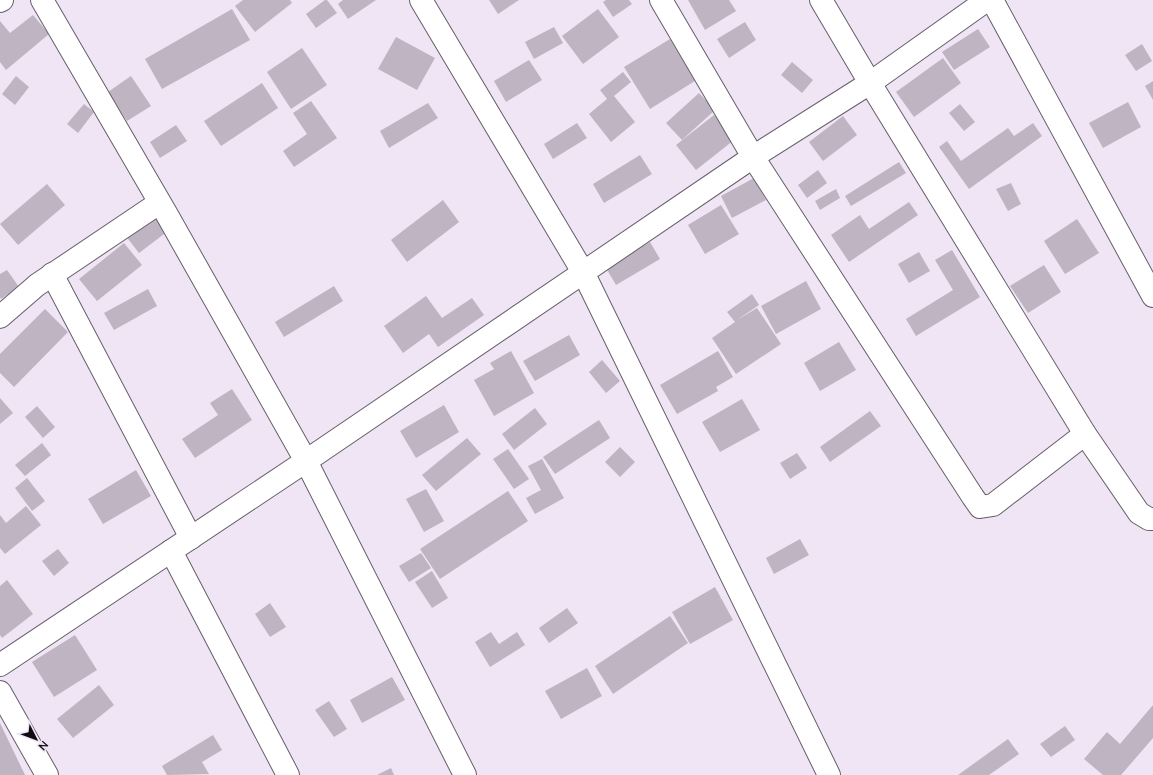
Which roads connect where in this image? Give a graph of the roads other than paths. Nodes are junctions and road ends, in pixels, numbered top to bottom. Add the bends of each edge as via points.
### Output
1 (42, 0) edge
2 (421, 0) edge
3 (661, 0) edge
4 (821, 0) edge
5 (987, 0) edge
6 (992, 0) edge
7 (870, 83) junction
8 (754, 157) junction
9 (159, 203) junction
10 (583, 272) junction
11 (52, 274) junction
12 (1153, 296) edge
13 (0, 317) edge
14 (1085, 434) junction
15 (306, 461) junction
16 (1153, 519) edge
17 (191, 538) junction
18 (170, 551) junction
19 (0, 665) edge
20 (0, 692) edge
21 (47, 775) edge
22 (288, 775) edge
23 (465, 775) edge
24 (829, 775) edge

1 - 9 street
2 - 10 street
3 - 8 street
4 - 7 street
5 - 7 street
6 - 12 street
7 - 8 street
7 - 14 street
8 - 10 street
8 - 14 street via 980,506 993,506
9 - 11 street
9 - 15 street
10 - 15 street
10 - 24 street
11 - 13 street
11 - 17 street
14 - 16 street via 1139,513
15 - 17 street
15 - 23 street
17 - 18 street
18 - 19 street
18 - 22 street
20 - 21 street

